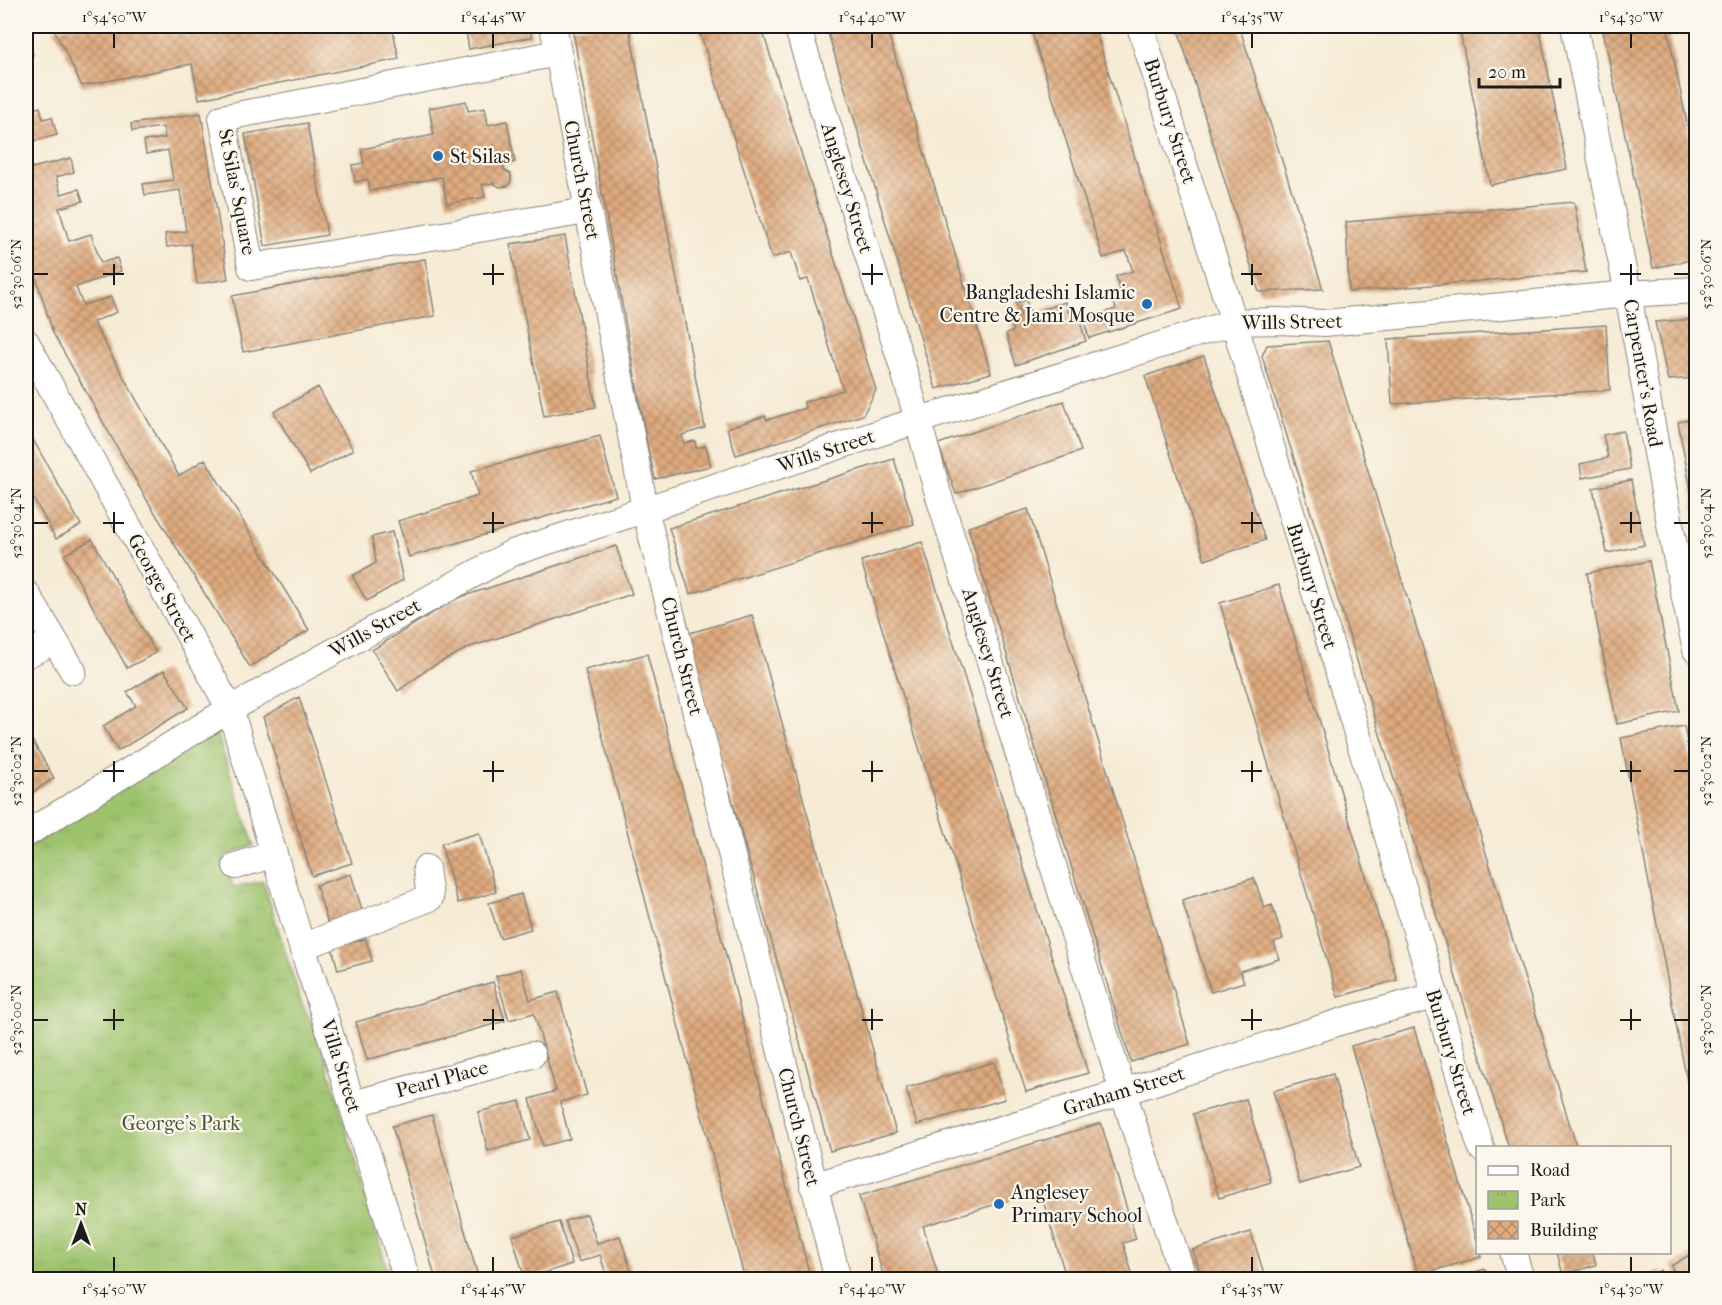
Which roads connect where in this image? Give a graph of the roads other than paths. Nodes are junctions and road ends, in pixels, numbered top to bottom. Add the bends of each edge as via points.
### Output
1 (553, 26) edge
2 (797, 26) edge
3 (1140, 26) edge
4 (1574, 26) edge
5 (558, 53) junction
6 (587, 211) junction
7 (1696, 290) edge
8 (1628, 294) junction
9 (1234, 322) junction
10 (26, 342) edge
11 (919, 420) junction
12 (645, 509) junction
13 (26, 593) edge
14 (54, 641) junction
15 (1696, 650) edge
16 (26, 655) edge
17 (73, 671) dead end
18 (230, 709) junction
19 (26, 834) edge
20 (274, 854) junction
21 (236, 866) dead end
22 (426, 868) dead end
23 (302, 947) junction
24 (1434, 996) junction
25 (532, 1055) dead end
26 (1123, 1092) junction
27 (353, 1104) junction
28 (1480, 1146) edge
29 (813, 1186) junction
30 (1514, 1254) edge
31 (407, 1280) edge
32 (838, 1280) edge
33 (1184, 1280) edge
34 (1521, 1280) edge

1 - 5 street, Church Street
2 - 11 street, Anglesey Street
3 - 9 street, Burbury Street
4 - 8 street, Carpenter's Road
5 - 6 street, Church Street
5 - 6 street, St Silas' Square via 222,118 251,267
6 - 12 street, Church Street
7 - 8 street, Wills Street
8 - 9 street, Wills Street via 1325,323
8 - 15 street, Carpenter's Road
9 - 11 street, Wills Street
9 - 24 street, Burbury Street
10 - 18 street, George Street
11 - 12 street, Wills Street
11 - 26 street, Anglesey Street via 944,513
12 - 18 street, Wills Street via 512,553
12 - 29 street, Church Street
13 - 14 street
14 - 16 street
14 - 17 street
18 - 19 street, Wills Street
18 - 20 street, Villa Street
20 - 21 street
20 - 23 street, Villa Street
22 - 23 street via 430,898
23 - 27 street, Villa Street
24 - 26 street, Graham Street
24 - 28 street, Burbury Street
25 - 27 street, Pearl Place
26 - 29 street, Graham Street
26 - 33 street, Anglesey Street
27 - 31 street, Villa Street
29 - 32 street, Church Street
30 - 34 street

